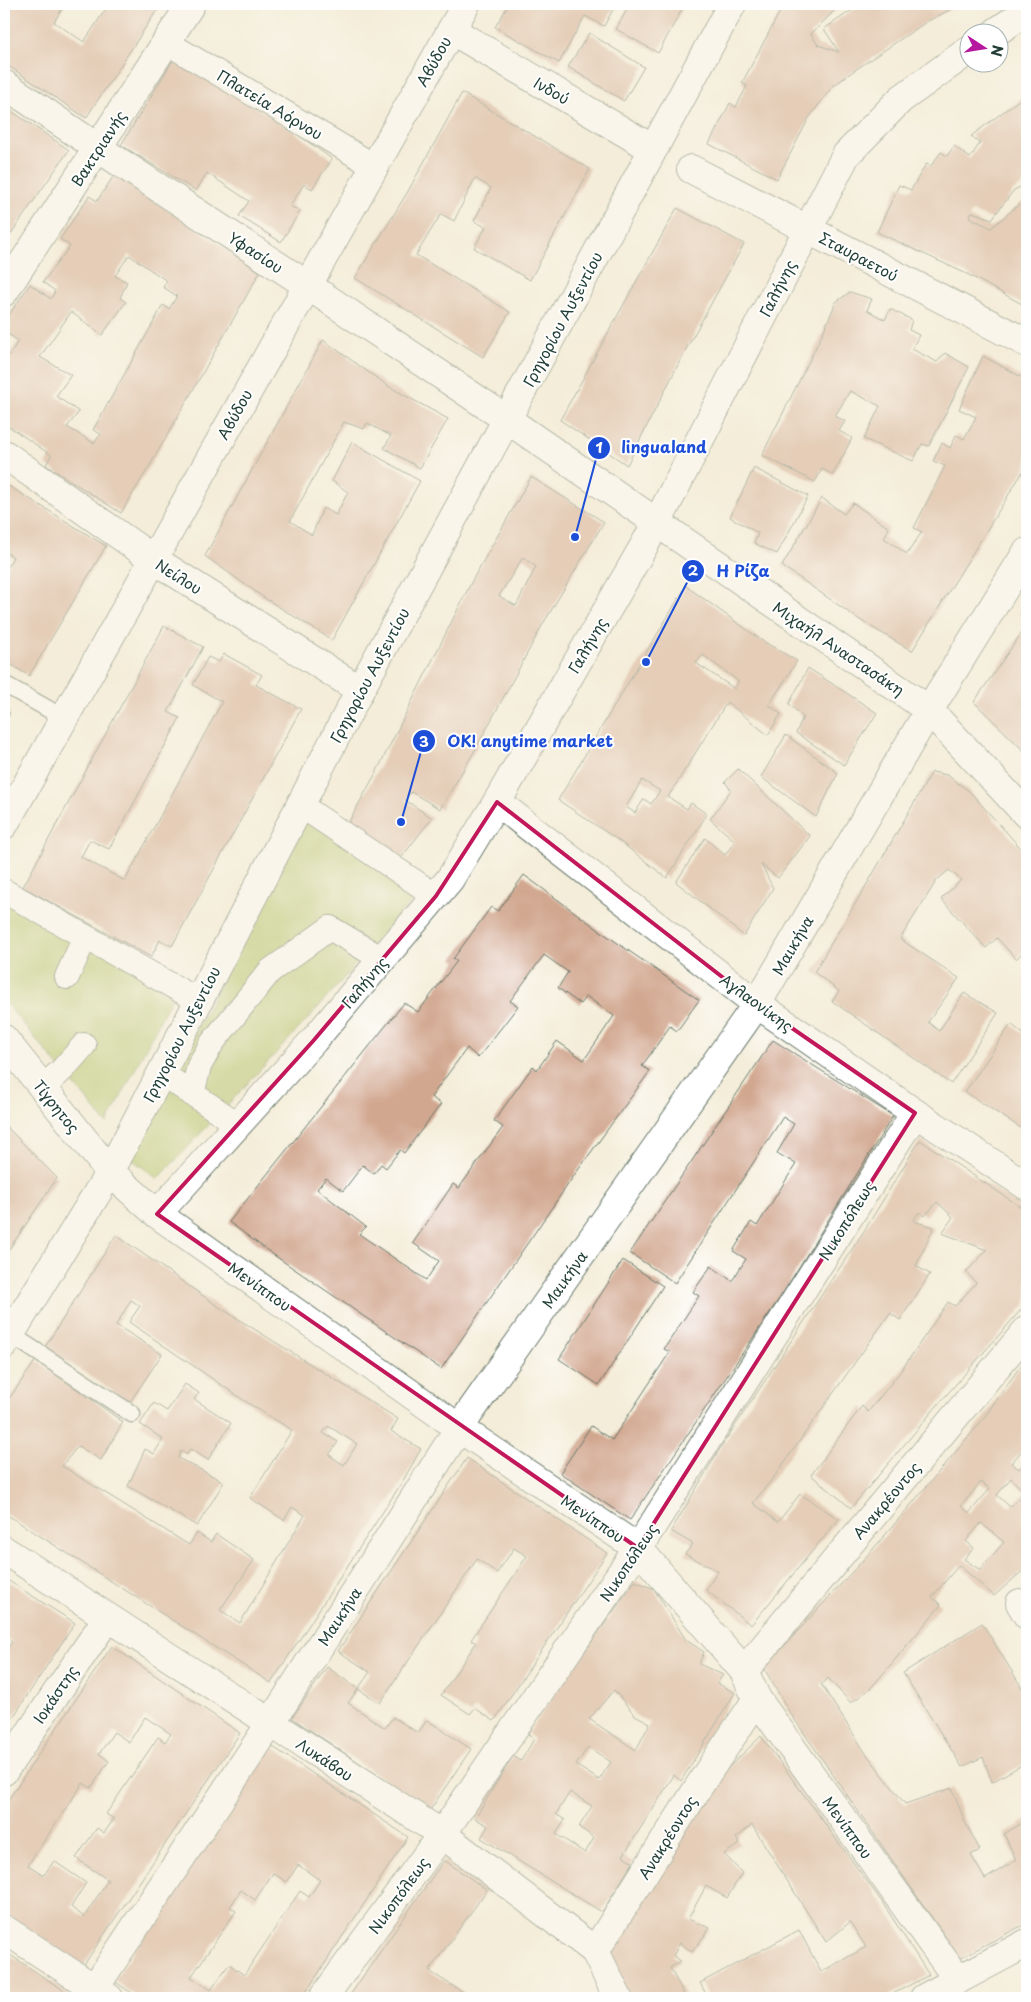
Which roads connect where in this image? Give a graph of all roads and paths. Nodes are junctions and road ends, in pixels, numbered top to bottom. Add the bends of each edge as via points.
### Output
1 (191, 4) edge
2 (466, 4) edge
3 (732, 4) edge
4 (1027, 11) edge
5 (1008, 24) edge
6 (451, 30) junction
7 (166, 42) junction
8 (958, 58) edge
9 (4, 84) edge
10 (98, 148) junction
11 (654, 149) junction
12 (374, 166) junction
13 (691, 169) dead end
14 (807, 228) junction
15 (307, 285) junction
16 (4, 292) edge
17 (1027, 344) edge
18 (508, 420) junction
19 (4, 454) edge
20 (657, 523) junction
21 (1027, 552) edge
22 (153, 560) junction
23 (4, 684) edge
24 (360, 690) junction
25 (928, 710) junction
26 (64, 718) junction
27 (497, 802) junction
28 (300, 805) junction
29 (1027, 815) edge
30 (4, 825) edge
31 (4, 892) edge
32 (436, 896) junction
33 (85, 937) junction
34 (382, 960) junction
35 (68, 978) dead end
36 (199, 1001) junction
37 (757, 1004) junction
38 (4, 1039) edge
39 (84, 1045) dead end
40 (161, 1073) junction
41 (42, 1088) junction
42 (192, 1094) junction
43 (915, 1113) junction
44 (238, 1126) junction
45 (110, 1172) junction
46 (1027, 1186) edge
47 (157, 1214) junction
48 (7, 1340) edge
49 (1024, 1341) edge
50 (132, 1414) dead end
51 (459, 1428) junction
52 (638, 1548) junction
53 (4, 1550) edge
54 (107, 1618) junction
55 (744, 1670) junction
56 (757, 1699) junction
57 (270, 1724) junction
58 (4, 1771) edge
59 (442, 1834) junction
60 (4, 1929) edge
61 (1027, 1943) edge
62 (595, 1951) junction
63 (958, 1980) junction
64 (97, 1995) edge
65 (323, 1998) edge
66 (618, 1998) edge
67 (924, 1998) edge

1 - 7 street, Βακτριανής
2 - 6 street, Αβύδου
3 - 11 street, Γρηγορίου Αυξεντίου
4 - 5 street
6 - 11 street, Ινδού
6 - 12 street, Αβύδου
7 - 10 street, Βακτριανής
7 - 12 street, Πλατεία Αόρνου
8 - 14 street, Γαλήνης via 900,98 846,155
9 - 10 street, Υφασίου
10 - 15 street, Υφασίου
10 - 16 street, Βακτριανής
11 - 18 street, Γρηγορίου Αυξεντίου
12 - 15 street, Αβύδου
13 - 14 street, Σταυραετού
14 - 17 street, Σταυραετού
14 - 20 street, Γαλήνης
15 - 18 street, Υφασίου
15 - 22 street, Αβύδου
18 - 20 street, Μιχαήλ Αναστασάκη
18 - 24 street, Γρηγορίου Αυξεντίου
19 - 22 street, Νείλου
20 - 25 street, Μιχαήλ Αναστασάκη
20 - 27 street, Γαλήνης
21 - 25 street, Μαικήνα
22 - 24 street, Νείλου
22 - 26 street, Αβύδου
23 - 26 lane
24 - 28 street, Γρηγορίου Αυξεντίου
25 - 29 street, Μιχαήλ Αναστασάκη
25 - 37 street, Μαικήνα
26 - 30 street, Αβύδου
27 - 32 street, Γαλήνης
27 - 37 street, Αγλαονίκης
28 - 32 street
28 - 36 street, Γρηγορίου Αυξεντίου
31 - 33 street
32 - 34 street, Γαλήνης
33 - 35 street
33 - 36 street
34 - 42 street via 330,928 322,933 270,971 212,1043 199,1066
34 - 44 street, Γαλήνης
36 - 40 street, Γρηγορίου Αυξεντίου
37 - 43 street, Αγλαονίκης
37 - 51 street, Μαικήνα
38 - 41 street, Τίγρητος
39 - 41 street
40 - 42 street
40 - 45 street, Γρηγορίου Αυξεντίου
41 - 45 street, Τίγρητος
42 - 44 street
43 - 46 street, Αγλαονίκης
43 - 52 street, Νικοπόλεως
44 - 47 street, Γαλήνης
45 - 47 street, Μενίππου
45 - 48 street, Γρηγορίου Αυξεντίου
47 - 51 street, Μενίππου
48 - 50 lane
49 - 55 street, Ανακρέοντος
51 - 52 street, Μενίππου
51 - 57 street, Μαικήνα
52 - 55 street, Μενίππου
52 - 59 street, Νικοπόλεως
53 - 54 street, Λυκάβου
54 - 57 street, Λυκάβου
54 - 58 street, Ιοκάστης
55 - 56 street, Μενίππου
56 - 62 street, Ανακρέοντος
56 - 63 street, Μενίππου
57 - 59 street, Λυκάβου
57 - 64 street, Μαικήνα
59 - 62 street, Λυκάβου
59 - 65 street, Νικοπόλεως
60 - 64 street
61 - 63 street
62 - 66 street, Λυκάβου
63 - 67 street

